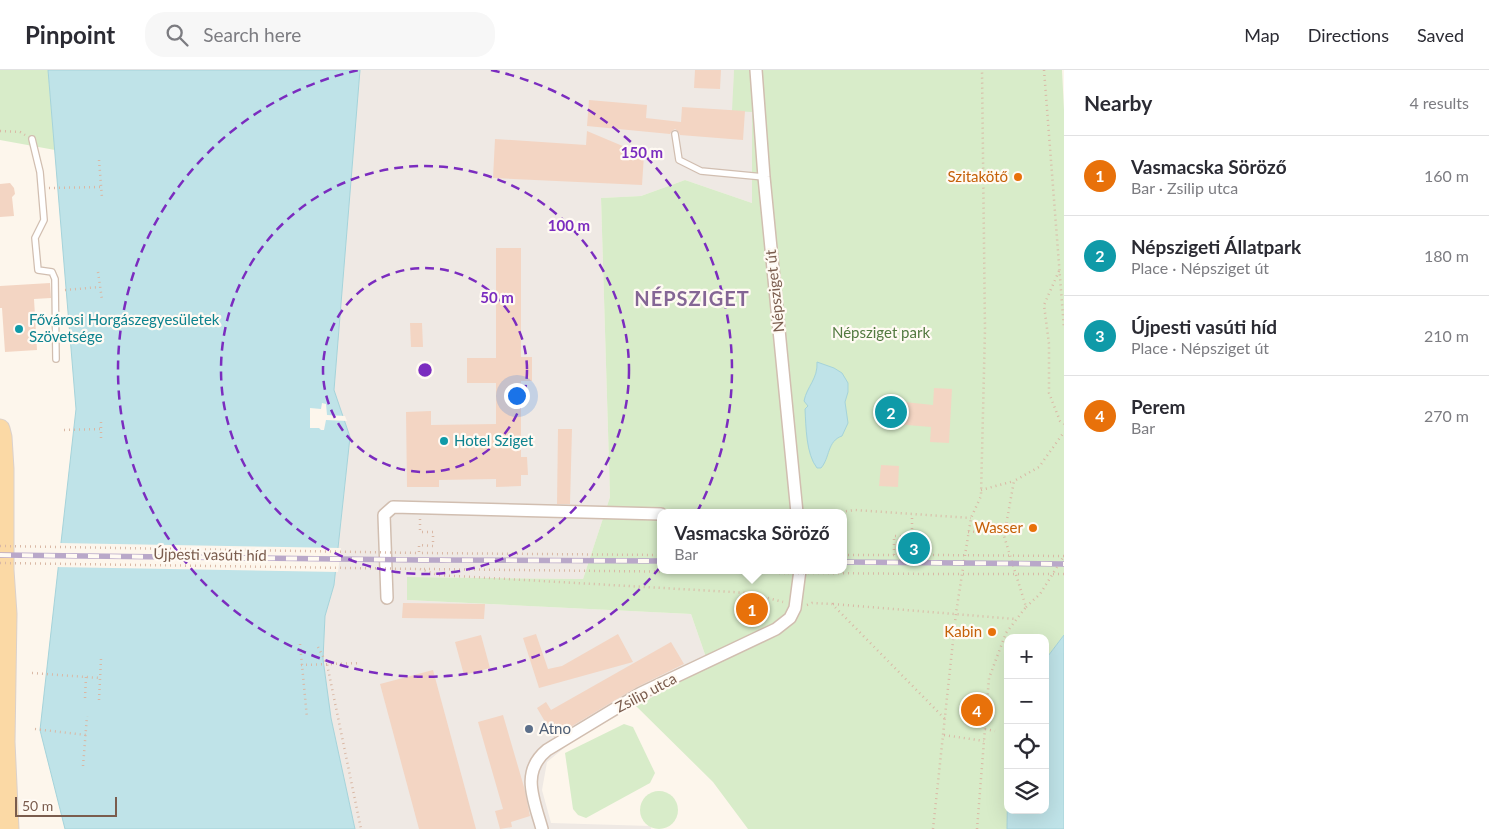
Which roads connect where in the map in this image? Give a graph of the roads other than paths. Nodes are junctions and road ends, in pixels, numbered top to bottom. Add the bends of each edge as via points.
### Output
1 (756, 70) edge
2 (675, 134) dead end
3 (32, 139) road end
4 (764, 177) junction
5 (56, 359) dead end
6 (0, 429) edge
7 (797, 509) edge
8 (657, 514) edge
9 (1, 574) edge
10 (796, 575) edge
11 (387, 598) dead end
12 (0, 765) edge
13 (6, 799) junction
14 (9, 829) edge
15 (542, 829) edge

1 - 4 street, Népsziget út
2 - 4 lane via 679,160 701,171
3 - 5 lane via 40,172 44,220 35,238 38,270 52,272 55,279
4 - 7 street, Népsziget út
6 - 9 main road via 4,469
8 - 11 street via 393,507 384,515
9 - 13 main road via 7,614
10 - 15 street, Zsilip utca via 795,608 790,618 776,629 641,693 540,756 530,777
12 - 13 main road
13 - 14 main road

